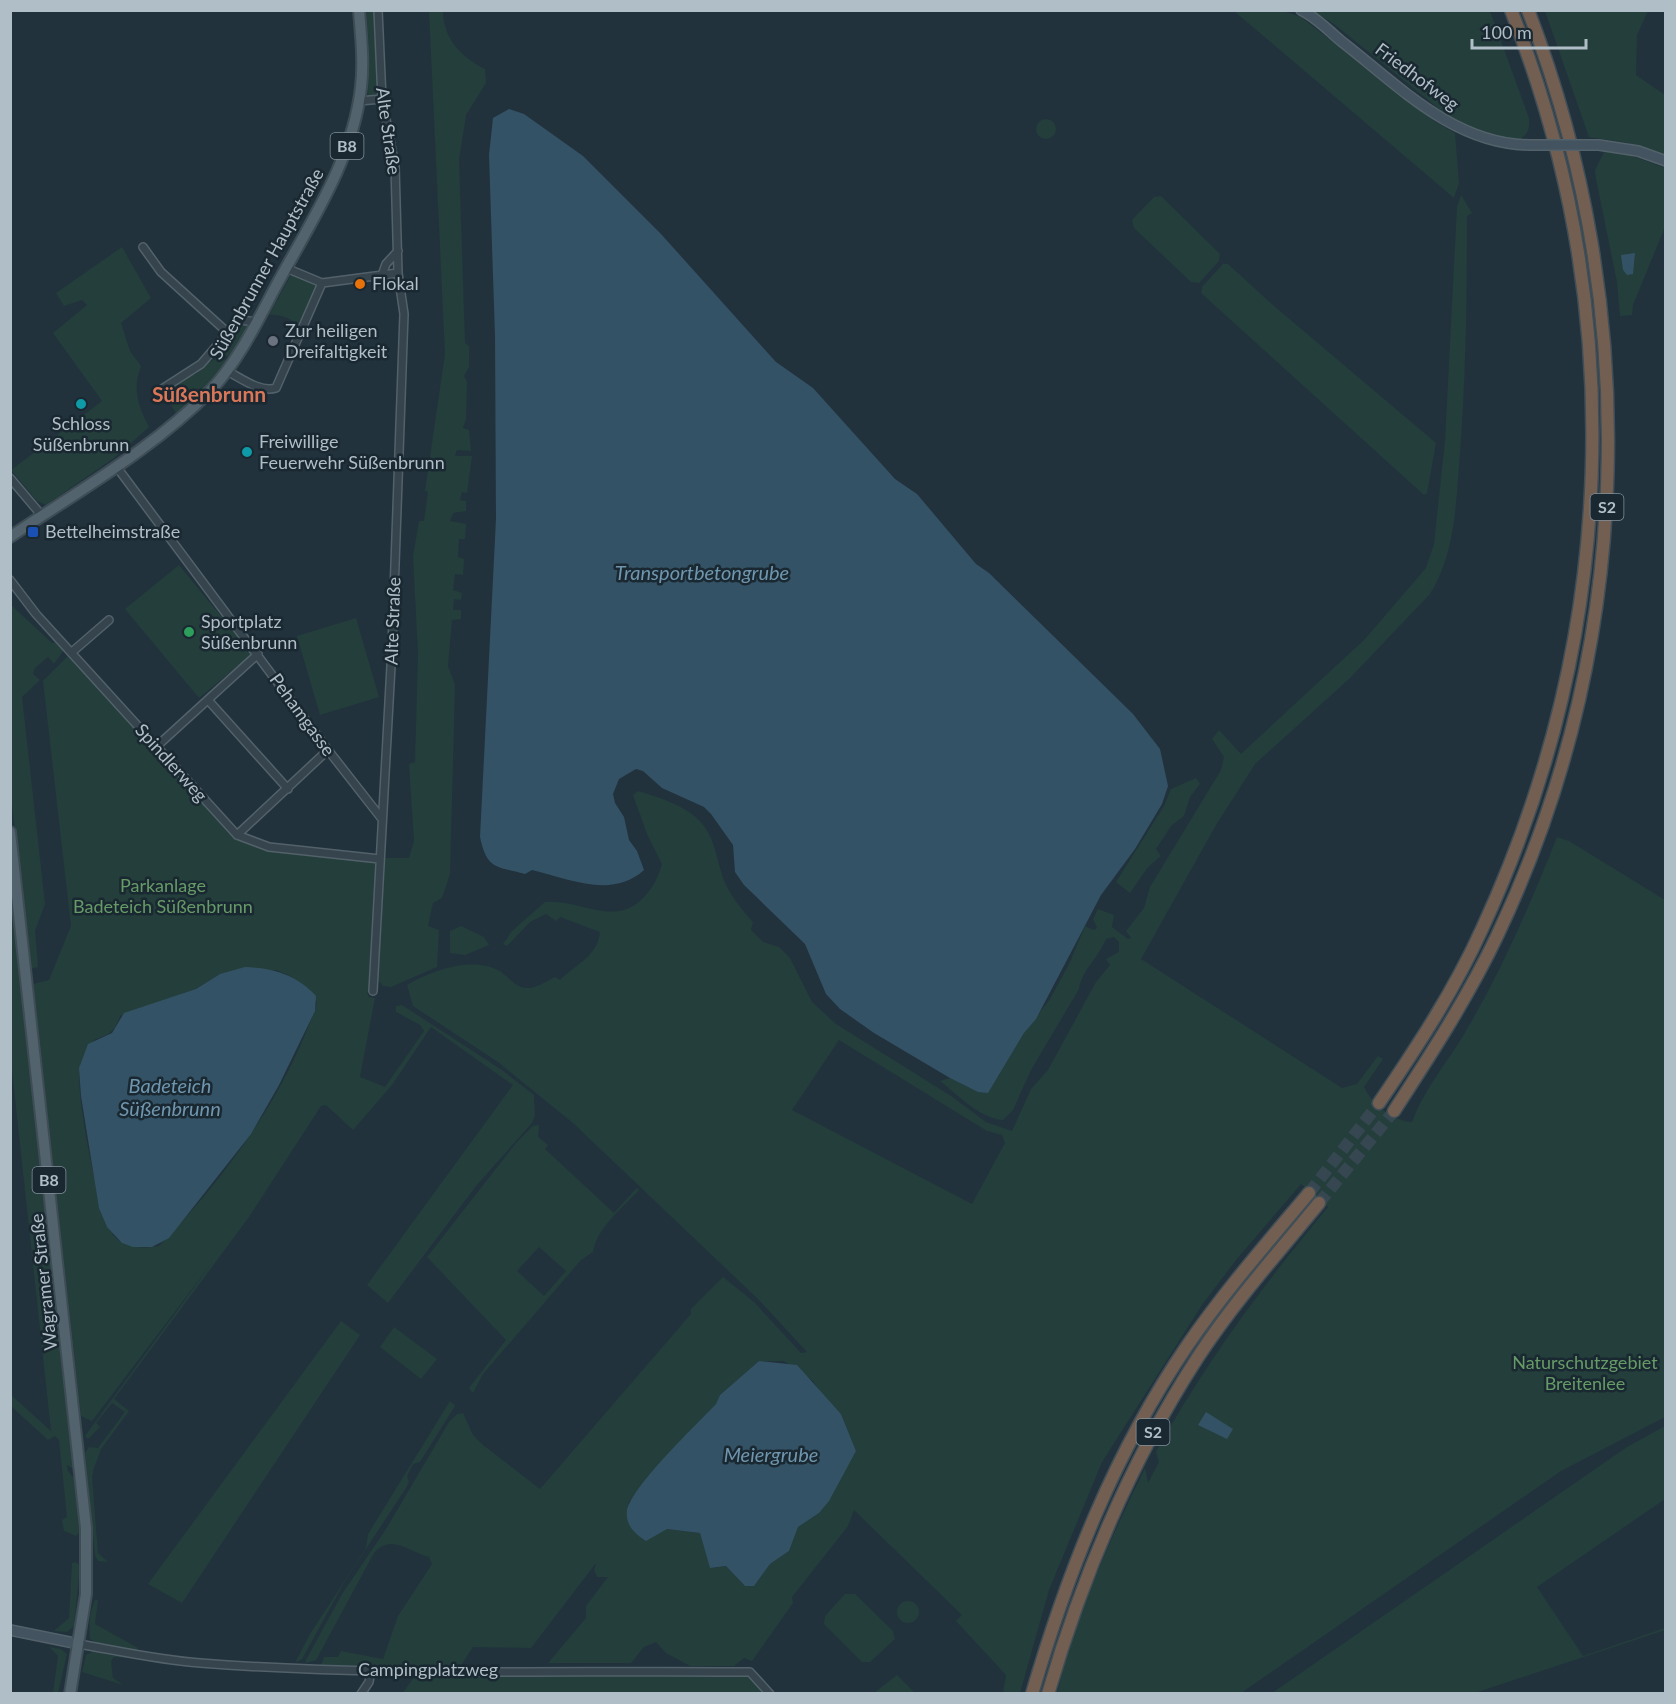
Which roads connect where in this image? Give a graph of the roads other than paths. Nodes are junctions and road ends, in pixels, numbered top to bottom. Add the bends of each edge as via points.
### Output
1 (359, 10) edge
2 (378, 10) edge
3 (1301, 10) edge
4 (1511, 10) edge
5 (1528, 10) edge
6 (382, 99) junction
7 (359, 101) junction
8 (1665, 161) edge
9 (144, 247) dead end
10 (398, 251) junction
11 (286, 268) junction
12 (398, 273) junction
13 (382, 275) junction
14 (322, 283) junction
15 (257, 322) junction
16 (227, 332) junction
17 (227, 371) junction
18 (159, 391) dead end
19 (116, 466) junction
20 (10, 478) edge
21 (43, 517) junction
22 (10, 537) edge
23 (10, 580) edge
24 (109, 620) dead end
25 (72, 652) junction
26 (258, 654) junction
27 (208, 700) junction
28 (156, 747) junction
29 (328, 750) junction
30 (288, 789) junction
31 (382, 819) junction
32 (10, 832) edge
33 (237, 835) junction
34 (380, 859) junction
35 (373, 991) dead end
36 (1379, 1103) tunnel mouth
37 (1394, 1111) tunnel mouth
38 (1309, 1192) tunnel mouth
39 (1320, 1203) tunnel mouth
40 (10, 1630) edge
41 (79, 1644) junction
42 (371, 1670) junction
43 (70, 1694) edge
44 (361, 1694) edge
45 (770, 1694) edge
46 (1032, 1694) edge
47 (1048, 1694) edge

1 - 7 main road, Süßenbrunner Hauptstraße / B8
2 - 6 street, Alte Straße
3 - 8 street, Friedhofweg, bridge via 1442,120 1482,138 1511,145 1599,145 1638,151
4 - 36 highway, S2 via 1555,142 1583,286 1593,389 1594,463 1583,589 1553,736 1508,868 1456,981
5 - 37 highway, S2 via 1557,92 1578,169 1604,323 1610,459 1601,589 1583,689 1542,829 1469,990
6 - 7 street
6 - 10 street, Alte Straße via 395,166
7 - 11 main road, Süßenbrunner Hauptstraße / B8 via 336,176
9 - 16 street via 161,272
10 - 12 street, Alte Straße
10 - 13 street
11 - 14 street
11 - 15 main road, Süßenbrunner Hauptstraße / B8
12 - 13 street
12 - 31 street, Alte Straße via 404,314
13 - 14 street
14 - 17 street via 276,388 260,388
15 - 16 street via 239,320
15 - 17 main road, Süßenbrunner Hauptstraße / B8
16 - 18 street via 201,364
17 - 19 main road, Süßenbrunner Hauptstraße / B8 via 187,413
19 - 21 main road, Süßenbrunner Hauptstraße / B8
19 - 26 street, Pehamgasse
20 - 21 street
21 - 22 main road, Süßenbrunner Hauptstraße / B8
23 - 25 street, Spindlerweg
24 - 25 street
25 - 28 street, Spindlerweg
26 - 27 street
26 - 29 street, Pehamgasse
27 - 28 street
27 - 30 street
28 - 33 street, Spindlerweg
29 - 30 street
29 - 31 street, Pehamgasse
30 - 33 street
31 - 34 street, Alte Straße
32 - 41 main road, Wagramer Straße / B8 via 84,1498 87,1575
33 - 34 street, Spindlerweg via 269,847
34 - 35 street, Alte Straße
38 - 46 highway, S2 via 1227,1291 1186,1347 1151,1406 1106,1492 1071,1573
39 - 47 highway, S2 via 1238,1301 1163,1413 1085,1576
40 - 41 street
41 - 42 street, Campingplatzweg via 199,1663
41 - 43 main road, Wagramer Straße / B8
42 - 44 street
42 - 45 street, Campingplatzweg via 750,1672

